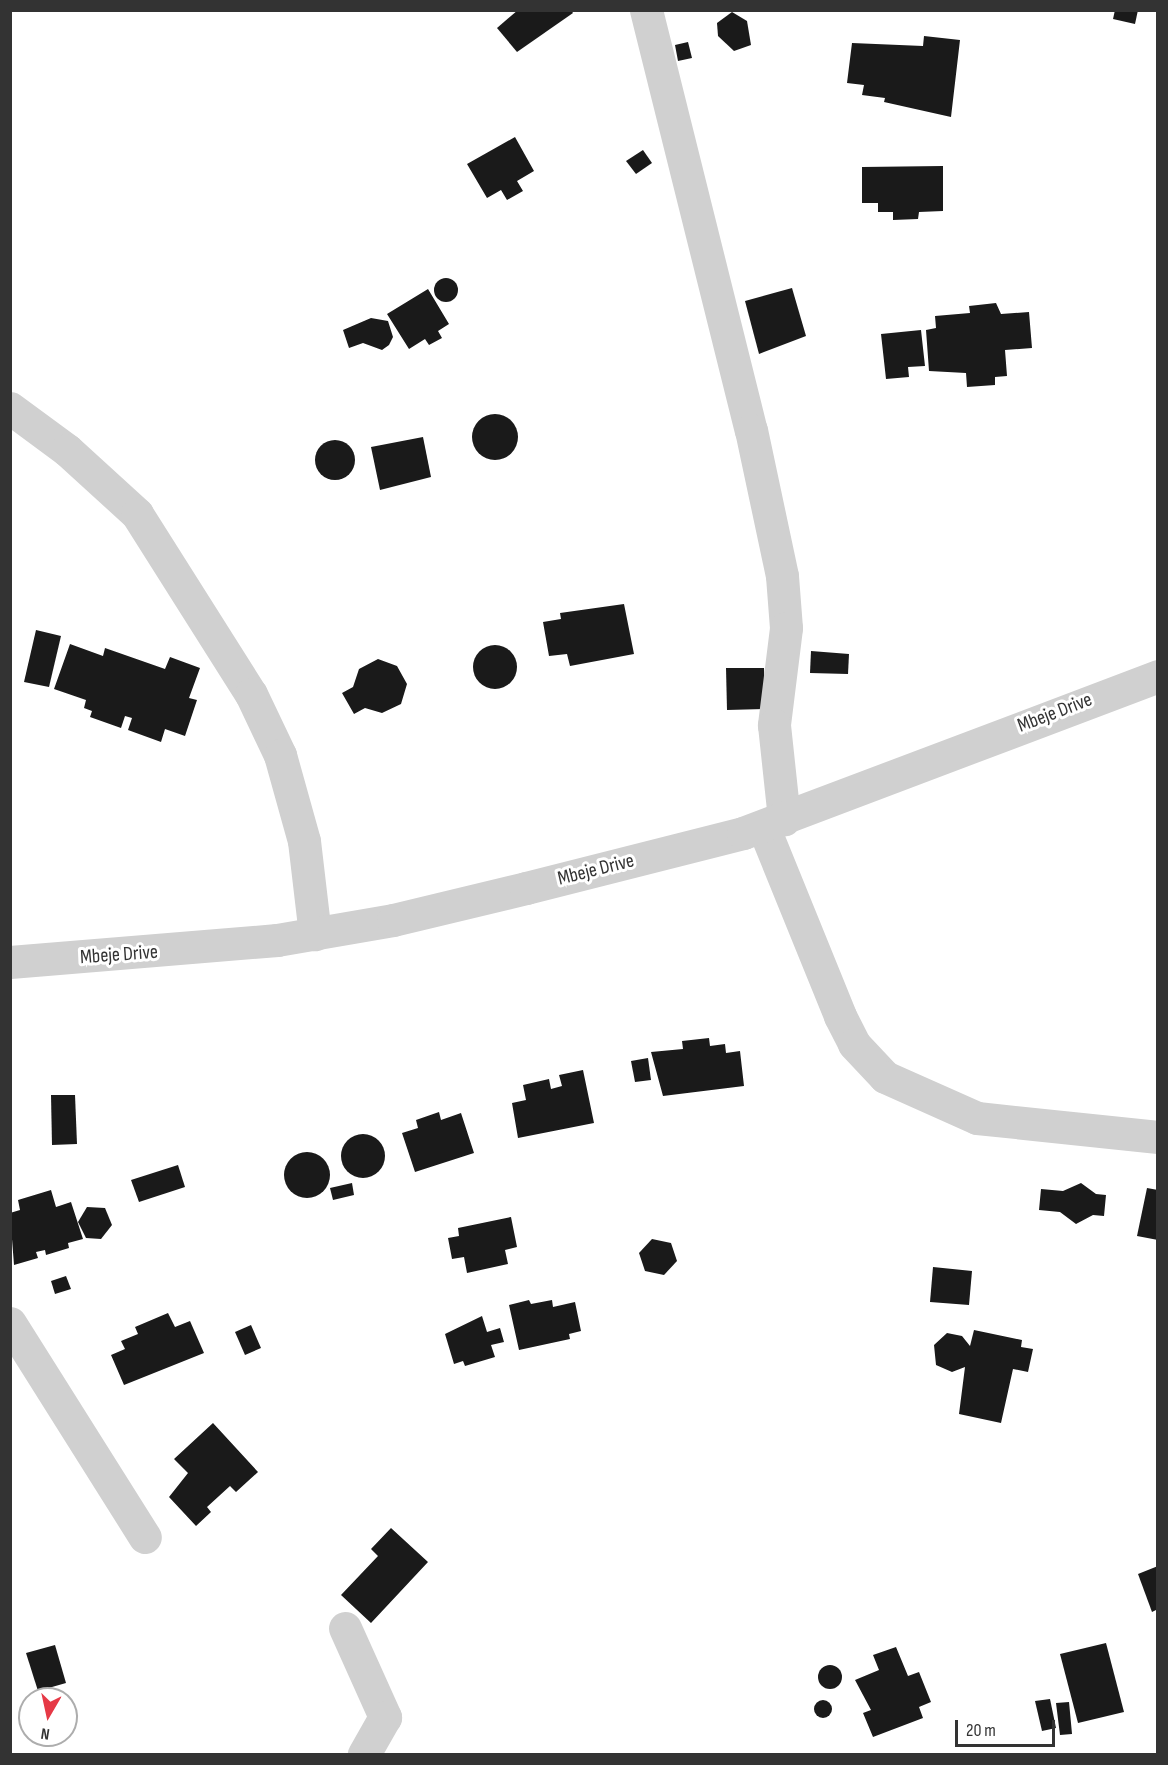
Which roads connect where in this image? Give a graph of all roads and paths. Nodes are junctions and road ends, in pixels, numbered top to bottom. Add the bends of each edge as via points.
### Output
1 (646, 10) edge
2 (10, 408) edge
3 (1158, 676) edge
4 (773, 823) junction
5 (315, 934) junction
6 (10, 962) edge
7 (1158, 1137) edge
8 (10, 1323) edge
9 (145, 1537) dead end
10 (345, 1628) dead end
11 (364, 1755) edge

1 - 4 street via 751,430 782,576 786,628 774,725
2 - 5 street via 67,450 137,514 251,694 280,755 304,841
3 - 4 street, Mbeje Drive
4 - 5 street, Mbeje Drive via 393,920
4 - 7 street via 840,1016 854,1044 885,1077 977,1118
5 - 6 street, Mbeje Drive via 131,956
8 - 9 street
10 - 11 street via 385,1716

